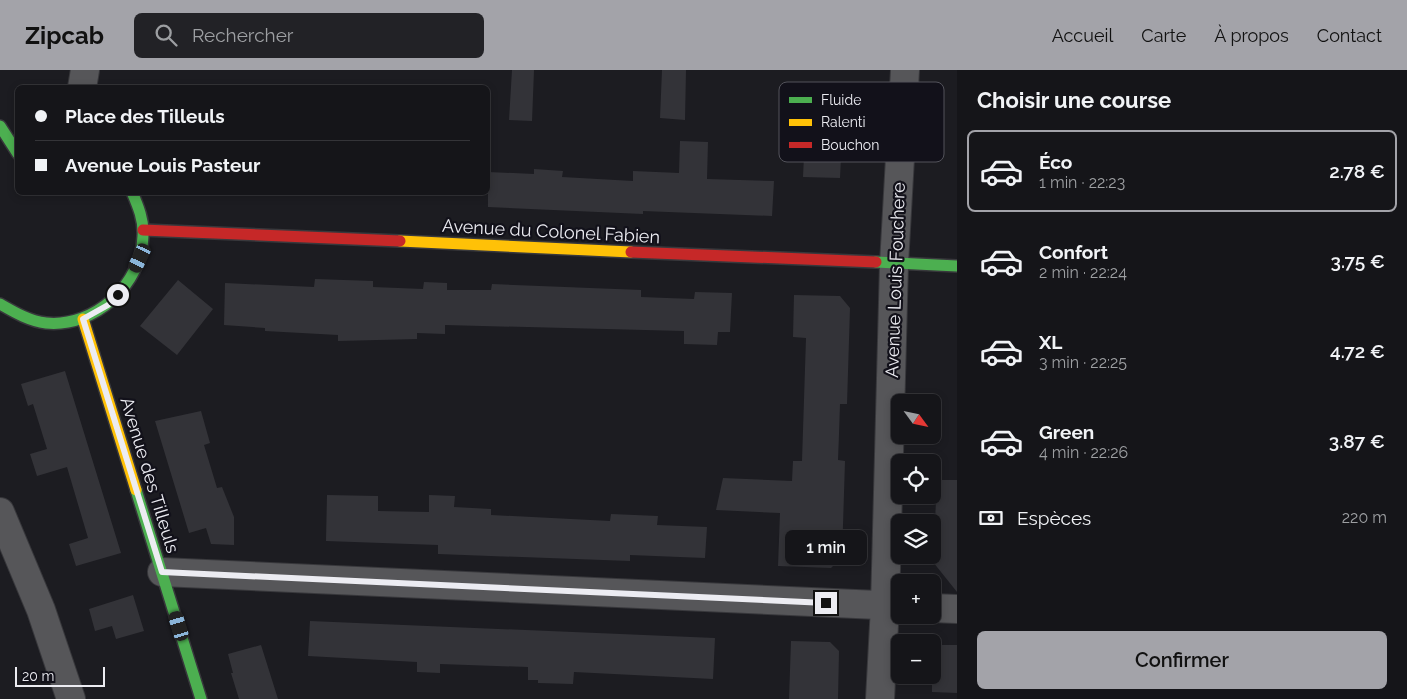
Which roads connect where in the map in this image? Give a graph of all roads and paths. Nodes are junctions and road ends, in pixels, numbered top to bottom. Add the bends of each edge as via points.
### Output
1 (85, 70) edge
2 (82, 85) edge
3 (0, 126) edge
4 (15, 149) edge
5 (15, 156) edge
6 (900, 162) edge
7 (6, 163) dead end
8 (134, 195) edge
9 (144, 230) junction
10 (894, 264) junction
11 (957, 266) edge
12 (0, 304) edge
13 (83, 319) junction
14 (0, 512) edge
15 (162, 572) junction
16 (892, 574) edge
17 (891, 606) edge
18 (941, 608) edge
19 (957, 609) edge
20 (891, 614) edge
21 (71, 699) edge
22 (201, 699) edge
23 (880, 699) edge

1 - 2 street
3 - 4 street
5 - 7 street
6 - 10 street, Avenue Louis Fouchere
8 - 9 street
9 - 10 street, Avenue du Colonel Fabien
9 - 13 street via 140,258 128,284 108,305
10 - 11 street, Avenue du Colonel Fabien
10 - 16 street, Avenue Louis Fouchere
12 - 13 street via 24,318 54,323
13 - 15 street, Avenue des Tilleuls
14 - 21 street via 42,610
15 - 17 street
15 - 22 street, Avenue des Tilleuls
18 - 19 street
20 - 23 street, Avenue Louis Fouchere

